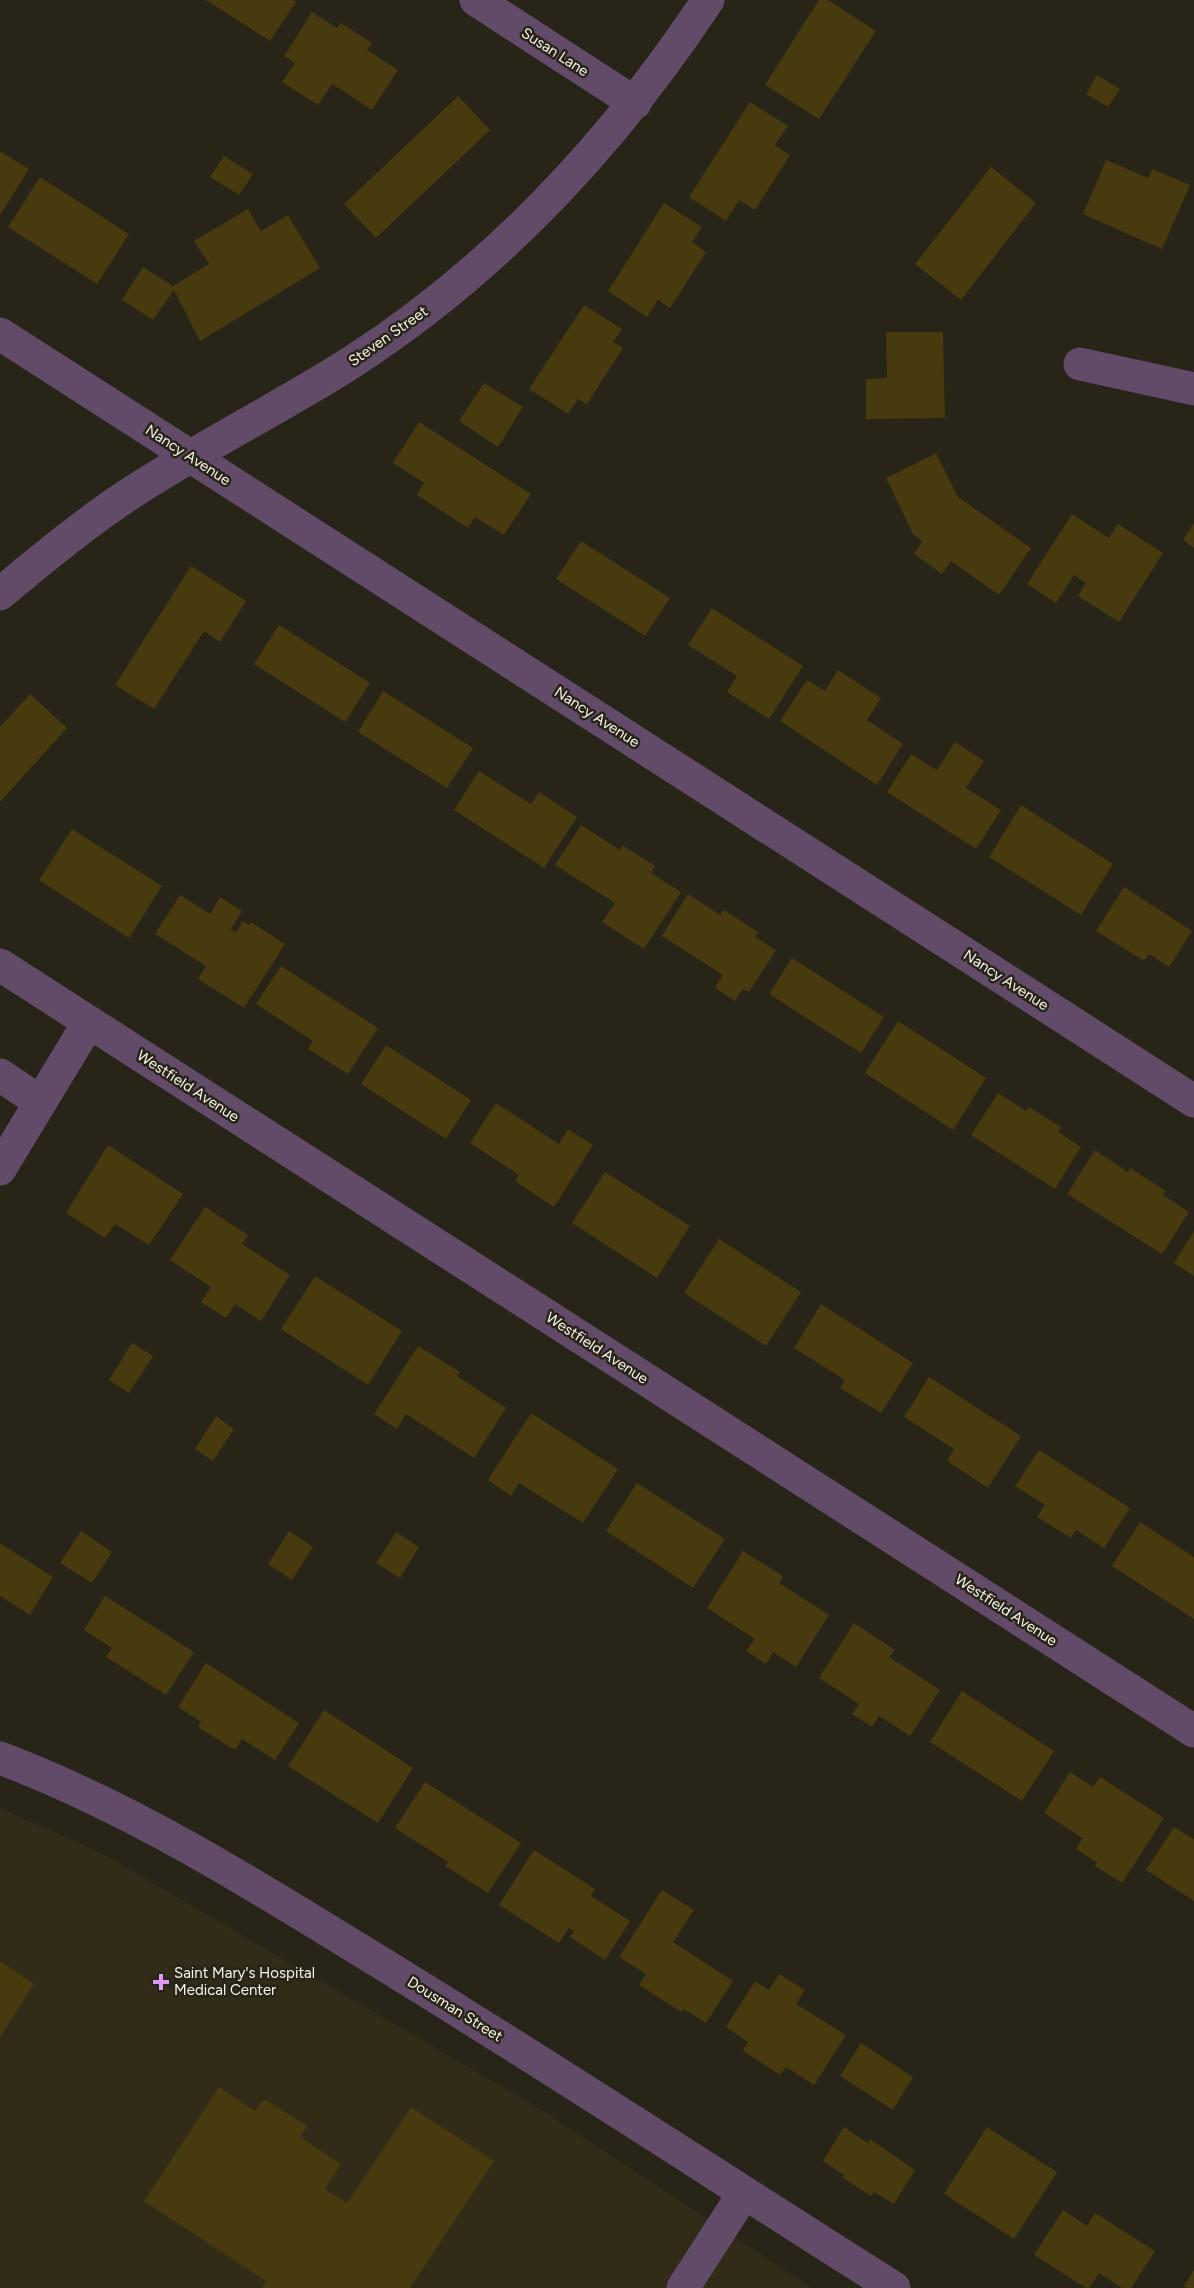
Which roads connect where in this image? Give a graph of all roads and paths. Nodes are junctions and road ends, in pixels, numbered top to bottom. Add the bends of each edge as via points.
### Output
1 (476, 0) edge
2 (708, 0) edge
3 (635, 103) junction
4 (0, 334) edge
5 (1080, 364) dead end
6 (1194, 389) edge
7 (192, 457) junction
8 (0, 594) edge
9 (0, 965) edge
10 (89, 1022) junction
11 (0, 1075) edge
12 (1194, 1101) edge
13 (40, 1102) junction
14 (0, 1169) edge
15 (1194, 1731) edge
16 (0, 1758) edge
17 (744, 2193) junction
18 (683, 2288) edge
19 (894, 2288) edge

1 - 3 street, Susan Lane
2 - 3 street, Steven Street
3 - 7 street, Steven Street via 591,156 518,232 438,300 353,362
4 - 7 street, Nancy Avenue
5 - 6 street
7 - 8 street, Steven Street via 122,499
7 - 12 street, Nancy Avenue
9 - 10 street, Westfield Avenue
10 - 13 street
10 - 15 street, Westfield Avenue
11 - 13 street
13 - 14 street
16 - 17 street, Dousman Street via 37,1772 209,1857
17 - 18 street
17 - 19 street, Dousman Street

